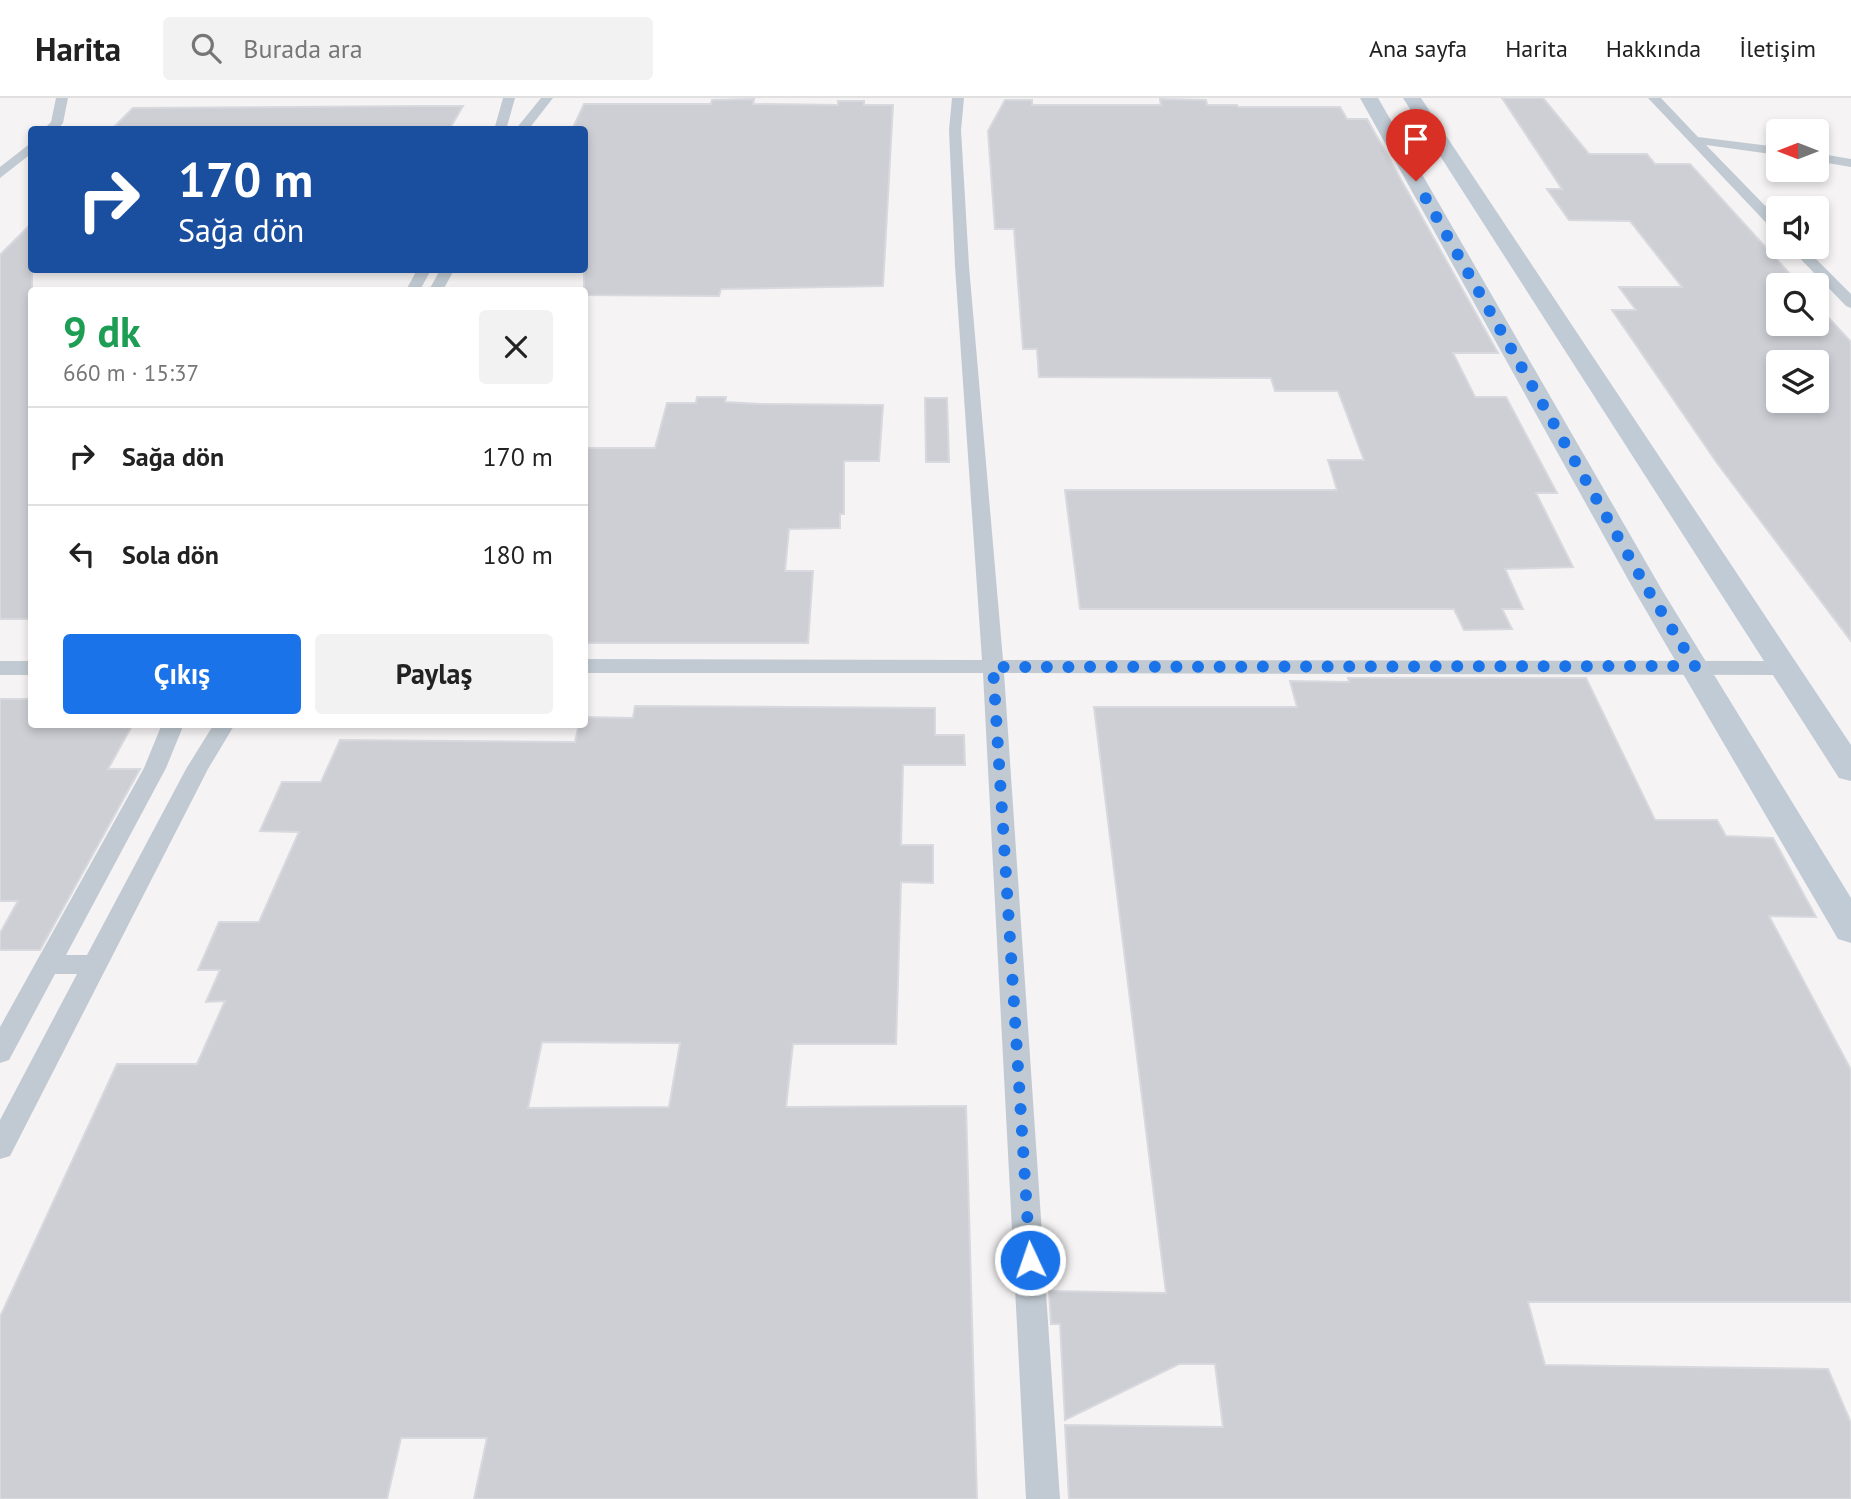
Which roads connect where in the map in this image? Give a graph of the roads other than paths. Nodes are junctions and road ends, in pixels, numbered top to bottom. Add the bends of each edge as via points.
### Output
1 (62, 98) edge
2 (546, 98) edge
3 (958, 98) edge
4 (1369, 98) edge
5 (1412, 98) edge
6 (1654, 98) edge
7 (519, 99) edge
8 (54, 126) edge
9 (502, 126) edge
10 (524, 126) edge
11 (1695, 140) junction
12 (1766, 149) edge
13 (28, 150) edge
14 (1829, 159) edge
15 (1851, 163) edge
16 (0, 174) edge
17 (1766, 214) edge
18 (1808, 259) edge
19 (1851, 303) edge
20 (588, 666) edge
21 (1695, 666) junction
22 (993, 667) junction
23 (0, 668) edge
24 (28, 668) edge
25 (1783, 668) junction
26 (171, 728) edge
27 (223, 728) edge
28 (1851, 771) edge
29 (1851, 929) edge
30 (48, 964) junction
31 (95, 965) junction
32 (0, 1052) edge
33 (0, 1146) edge
34 (1043, 1499) edge

1 - 8 street
2 - 7 street
2 - 10 street
3 - 22 street via 955,130 962,266
4 - 21 street
5 - 25 street
6 - 11 street
7 - 9 street
11 - 12 street
11 - 17 street
13 - 16 street
14 - 15 street
18 - 19 street
20 - 22 street
21 - 22 street
21 - 25 street
21 - 29 street
22 - 34 street
23 - 24 street
25 - 28 street
26 - 30 street via 155,768
27 - 31 street
30 - 31 street
30 - 32 street
31 - 33 street

